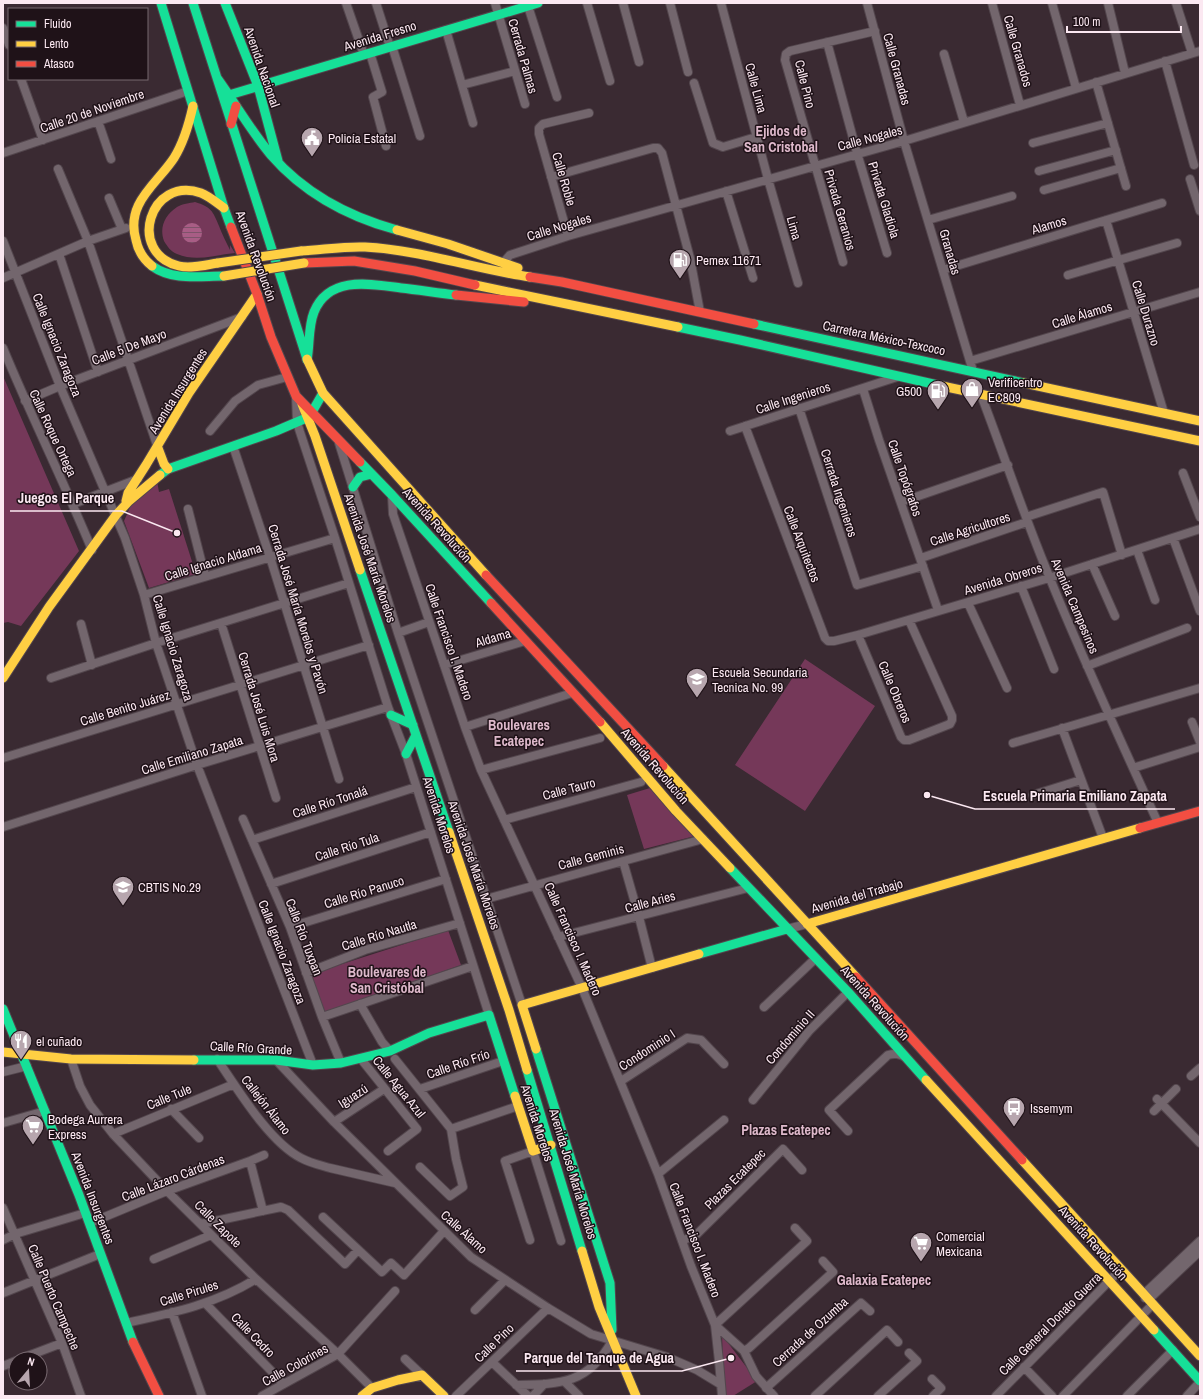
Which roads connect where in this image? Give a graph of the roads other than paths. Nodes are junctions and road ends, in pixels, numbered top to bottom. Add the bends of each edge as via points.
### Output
1 (161, 3) edge
2 (193, 3) edge
3 (225, 3) edge
4 (346, 3) edge
5 (376, 3) edge
6 (495, 3) edge
7 (538, 3) edge
8 (587, 3) edge
9 (623, 3) edge
10 (670, 3) edge
11 (721, 3) edge
12 (867, 3) edge
13 (992, 3) edge
14 (1052, 3) edge
15 (1108, 3) edge
16 (1176, 3) edge
17 (525, 5) edge
18 (499, 14) junction
19 (446, 30) junction
20 (3, 31) edge
21 (875, 32) junction
22 (827, 42) junction
23 (8, 43) edge
24 (391, 47) junction
25 (1200, 51) edge
26 (1192, 53) junction
27 (367, 54) junction
28 (944, 54) dead end
29 (1165, 61) junction
30 (639, 62) dead end
31 (515, 71) junction
32 (688, 72) dead end
33 (1125, 74) junction
34 (217, 78) junction
35 (21, 80) edge
36 (610, 81) dead end
37 (1096, 82) junction
38 (694, 83) dead end
39 (258, 86) junction
40 (462, 86) junction
41 (1076, 88) junction
42 (188, 91) junction
43 (229, 95) junction
44 (557, 98) dead end
45 (525, 104) dead end
46 (1020, 105) junction
47 (193, 106) junction
48 (236, 106) junction
49 (589, 113) dead end
50 (98, 122) junction
51 (964, 122) junction
52 (473, 123) dead end
53 (1108, 123) junction
54 (231, 124) junction
55 (420, 136) dead end
56 (756, 137) junction
57 (42, 140) junction
58 (904, 141) junction
59 (1032, 143) dead end
60 (386, 146) dead end
61 (1116, 150) junction
62 (3, 153) edge
63 (857, 154) junction
64 (110, 159) dead end
65 (278, 164) junction
66 (815, 165) junction
67 (1194, 166) dead end
68 (1121, 168) junction
69 (58, 169) dead end
70 (1038, 171) dead end
71 (551, 177) junction
72 (768, 179) junction
73 (1190, 179) dead end
74 (1126, 186) dead end
75 (1044, 190) dead end
76 (726, 191) junction
77 (1012, 196) dead end
78 (109, 198) dead end
79 (1162, 203) dead end
80 (676, 206) junction
81 (224, 208) junction
82 (1200, 211) edge
83 (928, 220) junction
84 (1106, 220) junction
85 (568, 236) junction
86 (3, 241) edge
87 (88, 241) junction
88 (1177, 243) dead end
89 (887, 253) dead end
90 (59, 254) junction
91 (1118, 260) junction
92 (843, 262) dead end
93 (503, 263) junction
94 (943, 270) junction
95 (15, 273) junction
96 (1068, 275) dead end
97 (3, 278) edge
98 (753, 278) dead end
99 (562, 282) junction
100 (798, 283) dead end
101 (1200, 292) edge
102 (256, 294) junction
103 (563, 302) junction
104 (700, 312) junction
105 (1133, 312) junction
106 (243, 316) junction
107 (3, 348) edge
108 (127, 360) junction
109 (307, 360) junction
110 (970, 361) junction
111 (973, 371) junction
112 (98, 372) junction
113 (899, 376) junction
114 (287, 377) junction
115 (60, 386) junction
116 (863, 389) junction
117 (323, 392) junction
118 (981, 395) junction
119 (298, 399) junction
120 (25, 401) junction
121 (799, 408) junction
122 (1164, 413) junction
123 (310, 414) junction
124 (1200, 421) edge
125 (297, 422) junction
126 (745, 426) junction
127 (210, 431) dead end
128 (730, 431) dead end
129 (338, 439) junction
130 (1200, 441) edge
131 (233, 446) junction
132 (158, 448) junction
133 (1008, 465) junction
134 (168, 469) junction
135 (1183, 473) dead end
136 (372, 474) junction
137 (138, 479) junction
138 (353, 487) junction
139 (104, 492) junction
140 (392, 495) junction
141 (901, 502) junction
142 (73, 504) junction
143 (125, 504) junction
144 (188, 509) dead end
145 (116, 515) junction
146 (1200, 517) edge
147 (1026, 520) junction
148 (1200, 529) edge
149 (335, 538) junction
150 (1173, 538) junction
151 (92, 550) junction
152 (1137, 550) junction
153 (1122, 555) junction
154 (270, 557) junction
155 (922, 562) junction
156 (1092, 564) junction
157 (206, 576) junction
158 (1050, 578) junction
159 (349, 583) junction
160 (857, 585) joint
161 (1021, 586) junction
162 (144, 595) junction
163 (1155, 600) dead end
164 (284, 602) junction
165 (968, 603) junction
166 (938, 610) junction
167 (1200, 611) edge
168 (1115, 616) dead end
169 (909, 620) junction
170 (429, 622) junction
171 (221, 623) junction
172 (81, 624) dead end
173 (1187, 628) dead end
174 (398, 633) junction
175 (858, 635) junction
176 (525, 641) junction
177 (156, 642) junction
178 (369, 645) junction
179 (92, 665) junction
180 (303, 665) junction
181 (444, 665) junction
182 (1087, 666) junction
183 (1054, 669) dead end
184 (3, 678) edge
185 (51, 678) dead end
186 (240, 685) junction
187 (1007, 688) dead end
188 (1200, 688) edge
189 (572, 693) junction
190 (177, 704) junction
191 (390, 711) junction
192 (1108, 715) junction
193 (1192, 722) dead end
194 (413, 725) junction
195 (322, 726) junction
196 (465, 727) junction
197 (1062, 728) junction
198 (416, 736) junction
199 (600, 738) dead end
200 (1012, 742) dead end
201 (1200, 742) edge
202 (259, 746) junction
203 (1200, 747) edge
204 (406, 754) junction
205 (3, 758) edge
206 (197, 765) junction
207 (1133, 768) junction
208 (481, 770) junction
209 (339, 779) dead end
210 (1081, 780) junction
211 (641, 782) dead end
212 (416, 787) junction
213 (1033, 795) dead end
214 (276, 798) dead end
215 (1200, 811) edge
216 (242, 820) dead end
217 (504, 820) junction
218 (1158, 823) junction
219 (3, 827) edge
220 (431, 832) junction
221 (1103, 838) junction
222 (252, 840) junction
223 (703, 840) junction
224 (623, 861) junction
225 (446, 879) junction
226 (271, 884) junction
227 (535, 885) junction
228 (748, 888) junction
229 (486, 899) junction
230 (639, 917) junction
231 (460, 923) junction
232 (808, 924) junction
233 (290, 927) junction
234 (787, 929) junction
235 (558, 937) junction
236 (816, 958) junction
237 (473, 966) junction
238 (652, 968) junction
239 (306, 973) junction
240 (582, 988) junction
241 (848, 992) junction
242 (360, 1004) junction
243 (522, 1005) junction
244 (764, 1008) dead end
245 (3, 1009) edge
246 (509, 1010) junction
247 (489, 1015) junction
248 (322, 1017) junction
249 (884, 1033) junction
250 (535, 1050) junction
251 (390, 1051) junction
252 (3, 1052) edge
253 (22, 1054) junction
254 (888, 1055) junction
255 (71, 1058) junction
256 (907, 1058) junction
257 (217, 1059) junction
258 (361, 1059) junction
259 (395, 1059) dead end
260 (276, 1060) junction
261 (503, 1061) junction
262 (341, 1063) junction
263 (724, 1064) dead end
264 (312, 1065) junction
265 (27, 1066) junction
266 (1198, 1068) edge
267 (3, 1072) edge
268 (1191, 1076) dead end
269 (621, 1081) junction
270 (234, 1084) junction
271 (384, 1089) junction
272 (420, 1089) junction
273 (1176, 1089) dead end
274 (753, 1100) dead end
275 (1159, 1102) junction
276 (518, 1106) junction
277 (171, 1109) junction
278 (45, 1111) junction
279 (1154, 1111) dead end
280 (724, 1120) dead end
281 (334, 1122) junction
282 (3, 1123) edge
283 (451, 1129) junction
284 (848, 1131) dead end
285 (113, 1134) junction
286 (199, 1138) dead end
287 (1200, 1143) edge
288 (551, 1145) junction
289 (533, 1151) junction
290 (388, 1152) dead end
291 (264, 1155) dead end
292 (250, 1162) junction
293 (420, 1167) dead end
294 (802, 1170) dead end
295 (658, 1174) junction
296 (395, 1183) junction
297 (167, 1192) junction
298 (3, 1208) edge
299 (263, 1211) junction
300 (85, 1213) junction
301 (323, 1218) dead end
302 (90, 1223) junction
303 (201, 1224) junction
304 (795, 1228) dead end
305 (444, 1231) junction
306 (15, 1234) junction
307 (211, 1235) junction
308 (3, 1240) edge
309 (530, 1240) dead end
310 (561, 1241) dead end
311 (682, 1241) junction
312 (1200, 1241) edge
313 (358, 1250) junction
314 (1200, 1251) edge
315 (100, 1254) junction
316 (154, 1259) dead end
317 (823, 1261) dead end
318 (1121, 1269) junction
319 (256, 1279) junction
320 (34, 1280) junction
321 (505, 1280) junction
322 (1109, 1281) junction
323 (395, 1291) dead end
324 (3, 1293) edge
325 (1149, 1301) junction
326 (205, 1303) junction
327 (548, 1308) junction
328 (475, 1310) dead end
329 (172, 1312) junction
330 (870, 1312) dead end
331 (1141, 1315) junction
332 (126, 1323) junction
333 (715, 1325) junction
334 (612, 1341) junction
335 (62, 1342) junction
336 (898, 1342) dead end
337 (1173, 1350) junction
338 (40, 1351) edge
339 (744, 1351) junction
340 (908, 1353) dead end
341 (338, 1354) junction
342 (1200, 1356) edge
343 (405, 1359) dead end
344 (492, 1362) junction
345 (1024, 1367) junction
346 (422, 1375) junction
347 (932, 1379) dead end
348 (1200, 1381) edge
349 (565, 1382) junction
350 (284, 1384) junction
351 (544, 1384) junction
352 (720, 1384) junction
353 (516, 1386) junction
354 (372, 1388) junction
355 (766, 1388) junction
356 (80, 1396) edge
357 (159, 1396) edge
358 (202, 1396) edge
359 (262, 1396) edge
360 (362, 1396) edge
361 (444, 1396) edge
362 (456, 1396) edge
363 (528, 1396) edge
364 (533, 1396) edge
365 (579, 1396) edge
366 (636, 1396) edge
367 (722, 1396) edge
368 (774, 1396) edge
369 (815, 1396) edge
370 (878, 1396) edge
371 (933, 1396) edge
372 (996, 1396) edge
373 (1052, 1396) edge
374 (1063, 1396) edge
375 (1127, 1396) edge
376 (1187, 1396) edge

1 - 42 main road, Avenida Revolución
2 - 34 main road, Avenida Revolución
3 - 39 main road, Avenida Nacional
4 - 27 street
5 - 24 street
6 - 18 street, Cerrada Palmas
7 - 17 main road, Avenida Fresno
8 - 36 street
9 - 30 street
10 - 32 street
11 - 56 street, Calle Lima
12 - 21 street, Calle Granadas
13 - 46 street, Calle Granados
14 - 41 street
15 - 33 street
16 - 26 street
17 - 18 main road, Avenida Fresno
17 - 44 street
18 - 19 main road, Avenida Fresno
18 - 31 street, Cerrada Palmas
19 - 24 main road, Avenida Fresno
19 - 40 street
20 - 23 street
21 - 22 street
21 - 58 street, Calle Granadas
22 - 63 street, Privada Gladiola
22 - 66 street, Calle Pino via 790,51 786,54 785,60
24 - 27 main road, Avenida Fresno
24 - 55 street
25 - 26 street, Calle Nogales
26 - 29 street, Calle Nogales
27 - 39 main road, Avenida Fresno
27 - 60 street via 382,92 373,96
28 - 51 street
29 - 33 street, Calle Nogales
29 - 67 street
31 - 40 street
31 - 45 street, Cerrada Palmas
33 - 37 street, Calle Nogales
34 - 43 main road
34 - 54 main road, Avenida Revolución
35 - 57 street
37 - 41 street, Calle Nogales
37 - 53 street
38 - 56 street via 713,143 723,147
39 - 43 main road, Avenida Fresno
39 - 65 main road, Avenida Nacional
40 - 52 street
41 - 46 street, Calle Nogales
42 - 47 main road, Avenida Revolución
42 - 50 street, Calle 20 de Noviembre
43 - 48 main road
46 - 51 street, Calle Nogales
47 - 81 main road, Avenida Revolución
47 - 103 main road, bridge via 186,135 170,164 139,202 134,214 133,228 137,248 145,260 156,269 168,275 181,277 224,276 304,263 354,261 408,269
48 - 54 main road
48 - 65 main road
49 - 71 street, Calle Roble via 543,124 539,128
50 - 57 street, Calle 20 de Noviembre
50 - 64 street
51 - 58 street, Calle Nogales
53 - 59 street
53 - 61 street
54 - 109 main road, Avenida Revolución
56 - 72 street, Calle Lima
57 - 62 street, Calle 20 de Noviembre
58 - 63 street, Calle Nogales
58 - 83 street, Granadas
61 - 68 street
61 - 70 street
63 - 66 street, Calle Nogales
63 - 89 street, Privada Gladiola
65 - 93 main road via 320,198 348,214
66 - 72 street, Calle Nogales
66 - 92 street, Privada Geranios
68 - 74 street
68 - 75 street
69 - 87 street
71 - 80 street via 658,148 662,153
71 - 85 street, Calle Roble
72 - 76 street, Calle Nogales
72 - 100 street, Lima
73 - 82 street
76 - 80 street, Calle Nogales
76 - 98 street
77 - 83 street
78 - 87 street via 124,228
79 - 84 street, Alamos
80 - 85 street, Calle Nogales
80 - 104 street via 690,258
81 - 99 main road, bridge via 198,192 188,190 169,194 153,210 148,226 152,245 164,260 188,267 301,251 364,247 400,251 503,273
81 - 102 main road, Avenida Revolución
83 - 94 street, Granadas
84 - 91 street, Calle Durazno
84 - 94 street, Alamos
85 - 93 street, Calle Nogales via 510,256
86 - 95 street, Calle Ignacio Zaragoza
87 - 90 street
87 - 108 street
88 - 91 street
90 - 95 street
90 - 112 street
91 - 96 street
91 - 105 street, Calle Durazno
93 - 99 main road
94 - 110 street, Granadas
95 - 97 street
95 - 115 street, Calle Ignacio Zaragoza
99 - 104 main road, Carretera México-Texcoco
101 - 105 street, Calle Álamos
102 - 106 main road, Avenida Insurgentes
102 - 114 main road, Avenida Revolución
103 - 109 main road via 506,301 360,283 343,285 324,297 317,307 312,318
103 - 113 main road
104 - 111 main road, Carretera México-Texcoco
105 - 110 street, Calle Álamos
105 - 122 street, Calle Durazno
106 - 108 street, Calle 5 De Mayo
106 - 132 main road, Avenida Insurgentes via 199,378
107 - 120 street, Calle Roque Ortega
108 - 112 street, Calle 5 De Mayo
108 - 132 street
109 - 117 main road, Avenida Revolución
110 - 111 street, Granadas
111 - 122 main road, Carretera México-Texcoco
112 - 115 street, Calle 5 De Mayo
113 - 116 street
113 - 118 main road
114 - 119 main road, Avenida Revolución
114 - 127 street via 258,385 235,401
115 - 120 street, Calle 5 De Mayo
115 - 139 street, Calle Ignacio Zaragoza
116 - 121 street, Calle Ingenieros
116 - 141 street, Calle Topógrafos
117 - 123 main road
117 - 232 main road, Avenida Revolución via 506,598
118 - 130 main road
118 - 133 street, Avenida Campesinos
119 - 123 main road, Avenida Revolución
119 - 125 street, Avenida Morelos
120 - 142 street, Calle Roque Ortega
121 - 126 street, Calle Ingenieros
121 - 160 street, Cerrada Ingenieros
122 - 124 main road, Carretera México-Texcoco
123 - 125 main road, Avenida Insurgentes
123 - 129 main road, Avenida Revolución
123 - 194 main road, Avenida José María Morelos
125 - 131 main road, Avenida Insurgentes
125 - 149 street, Avenida Morelos
126 - 128 street, Calle Ingenieros
126 - 175 street, Calle Arquitectos via 825,638 834,642
129 - 136 main road, Avenida Revolución
129 - 138 street, Avenida José María Morelos
131 - 134 main road, Avenida Insurgentes
131 - 154 street, Cerrada José María Morelos y Pavón
132 - 134 main road
132 - 137 main road, Avenida Insurgentes
133 - 141 street
133 - 147 street, Avenida Campesinos
134 - 143 main road, Avenida Insurgentes via 156,476
135 - 146 street
136 - 138 main road via 363,474 357,478
136 - 140 main road, Avenida Revolución
137 - 139 street
137 - 143 main road, Avenida Insurgentes via 128,493
138 - 174 street, Avenida José María Morelos
139 - 142 street
139 - 145 street, Calle Ignacio Zaragoza
140 - 170 street, Calle Francisco I. Madero via 393,514
140 - 176 main road, Avenida Revolución
141 - 155 street, Calle Topógrafos
142 - 151 street, Calle Roque Ortega
143 - 145 main road, Avenida Insurgentes
144 - 157 street
145 - 151 main road, Avenida Insurgentes
145 - 162 street, Calle Ignacio Zaragoza
147 - 153 street, Calle Agricultores via 1103,492
147 - 155 street, Calle Agricultores
147 - 158 street, Avenida Campesinos
148 - 150 street, Avenida Obreros
149 - 154 street, Calle Ignacio Aldama
149 - 159 street, Avenida Morelos
150 - 152 street, Avenida Obreros
150 - 167 street
151 - 184 main road, Avenida Insurgentes via 49,607
152 - 153 street, Avenida Obreros
152 - 163 street
153 - 156 street, Avenida Obreros
154 - 157 street, Calle Ignacio Aldama
154 - 164 street, Cerrada José María Morelos y Pavón
155 - 160 street, Calle Agricultores
155 - 166 street, Calle Topógrafos
156 - 158 street, Avenida Obreros
156 - 168 street
157 - 162 street, Calle Ignacio Aldama
158 - 161 street, Avenida Obreros
158 - 182 street, Avenida Campesinos
159 - 164 street
159 - 178 street, Avenida Morelos
161 - 165 street, Avenida Obreros
161 - 183 street
162 - 177 street, Calle Ignacio Zaragoza
164 - 171 street
164 - 180 street, Cerrada José María Morelos y Pavón
165 - 166 street, Avenida Obreros
165 - 187 street
166 - 169 street, Avenida Obreros
169 - 175 street, Avenida Obreros
169 - 175 street, Calle Obreros via 952,716 950,724 909,740 901,737
170 - 174 street
170 - 181 street, Calle Francisco I. Madero
171 - 177 street
171 - 186 street, Cerrada José Luis Mora
172 - 179 street
173 - 182 street
174 - 229 street, Avenida José María Morelos
176 - 181 street, Aldama
176 - 189 main road, Avenida Revolución
177 - 179 street
177 - 190 street, Calle Ignacio Zaragoza
178 - 180 street, Calle Benito Juárez
178 - 191 street, Avenida Morelos
179 - 185 street
180 - 186 street, Calle Benito Juárez
180 - 195 street, Cerrada José María Morelos y Pavón
181 - 196 street, Calle Francisco I. Madero
182 - 192 street, Avenida Campesinos
186 - 190 street, Calle Benito Juárez
186 - 202 street, Cerrada José Luis Mora
188 - 192 street
189 - 196 street
189 - 223 main road, Avenida Revolución
190 - 205 street, Calle Benito Juárez
190 - 206 street, Calle Ignacio Zaragoza
191 - 194 main road
191 - 195 street, Calle Emiliano Zapata
191 - 204 street, Avenida Morelos
192 - 197 street
192 - 207 street, Avenida Campesinos
193 - 201 street
194 - 198 main road, Avenida José María Morelos
195 - 202 street, Calle Emiliano Zapata
195 - 209 street, Cerrada José María Morelos y Pavón
196 - 208 street, Calle Francisco I. Madero
197 - 200 street
197 - 210 street
198 - 204 main road
198 - 246 main road, Avenida José María Morelos
199 - 208 street
202 - 206 street, Calle Emiliano Zapata
202 - 214 street, Cerrada José Luis Mora
203 - 207 street
204 - 212 street, Avenida Morelos
206 - 219 street, Calle Emiliano Zapata
206 - 264 street, Calle Ignacio Zaragoza
207 - 218 street, Avenida Campesinos
208 - 217 street, Calle Francisco I. Madero
210 - 213 street
210 - 221 street
211 - 217 street, Calle Tauro
212 - 220 street, Avenida Morelos
212 - 222 street, Calle Río Tonalá
215 - 218 main road, Avenida del Trabajo
216 - 222 street, Calle Río Tuxpan
217 - 227 street, Calle Francisco I. Madero
218 - 221 main road, Avenida del Trabajo
220 - 225 street, Avenida Morelos
220 - 226 street, Calle Río Tula
221 - 232 main road, Avenida del Trabajo
222 - 226 street, Calle Río Tuxpan
223 - 224 street, Calle Geminis
223 - 228 main road, Avenida Revolución
224 - 227 street, Calle Geminis
224 - 230 street
225 - 231 street, Avenida Morelos
225 - 233 street, Calle Río Panuco
226 - 233 street, Calle Río Tuxpan
227 - 229 street, Calle Geminis
227 - 235 street, Calle Francisco I. Madero
228 - 230 street, Calle Aries
228 - 234 main road, Avenida Revolución
229 - 243 street, Avenida José María Morelos
230 - 235 street, Calle Aries
230 - 238 street
231 - 237 street, Avenida Morelos
231 - 239 street, Calle Río Nautla via 365,950
232 - 234 street, Avenida del Trabajo
232 - 318 main road, Avenida Revolución
233 - 239 street, Calle Río Tuxpan
234 - 236 main road, Avenida Revolución
234 - 238 main road, Avenida del Trabajo
235 - 240 street, Calle Francisco I. Madero
236 - 241 main road, Avenida Revolución
236 - 244 street
237 - 242 street
237 - 247 street, Avenida Morelos
238 - 240 main road, Avenida del Trabajo
239 - 248 street, Calle Río Tuxpan
240 - 243 main road, Avenida del Trabajo
240 - 269 street, Calle Francisco I. Madero
241 - 249 main road, Avenida Revolución
241 - 274 street, Condominio II via 809,1031
242 - 248 street
242 - 251 street
243 - 250 main road, Avenida José María Morelos
245 - 253 main road, Avenida Insurgentes
246 - 250 main road
246 - 288 main road, Avenida José María Morelos
247 - 251 main road, Calle Río Grande via 429,1033
247 - 261 main road, Avenida Morelos
248 - 262 street, Calle Río Tuxpan
249 - 254 street
249 - 256 main road, Avenida Revolución
250 - 334 main road, Avenida José María Morelos via 610,1283
251 - 258 main road, Calle Río Grande
252 - 253 main road, Calle Río Grande
253 - 255 main road, Calle Río Grande
253 - 265 main road, Avenida Insurgentes
254 - 256 street via 900,1054
254 - 284 street via 829,1110
255 - 257 main road, Calle Río Grande
255 - 285 street, Calle Zapote via 80,1086 90,1105
256 - 322 main road, Avenida Revolución
257 - 260 main road, Calle Río Grande
257 - 270 street, Callejón Álamo
258 - 262 main road, Calle Río Grande
258 - 271 street, Calle Agua Azul
259 - 272 street
260 - 264 main road, Calle Río Grande
260 - 281 street, Calle Álamo
261 - 272 street, Calle Río Frío
261 - 276 main road, Avenida Morelos
262 - 264 main road, Calle Río Grande
263 - 269 street, Condominio I via 701,1040 687,1038
265 - 267 street
265 - 278 main road, Avenida Insurgentes
266 - 268 street
269 - 295 street, Calle Francisco I. Madero
270 - 277 street, Calle Tule
270 - 296 street, Callejón Álamo via 275,1137 301,1159
271 - 281 street, Iguazú
271 - 290 street, Calle Agua Azul via 418,1129
272 - 283 street
273 - 275 street
275 - 279 street
275 - 287 street
276 - 283 street
276 - 289 main road, Avenida Morelos
277 - 285 street, Calle Tule
277 - 286 street
278 - 282 street
278 - 300 main road, Avenida Insurgentes
280 - 295 street
281 - 296 street, Calle Álamo
283 - 293 street via 463,1187 450,1196
285 - 297 street, Calle Zapote
288 - 289 main road
288 - 334 main road, Avenida José María Morelos via 599,1307
289 - 309 street via 505,1161
289 - 310 street, Avenida Morelos
291 - 292 street, Calle Lázaro Cárdenas
292 - 297 street, Calle Lázaro Cárdenas
292 - 299 street
294 - 311 street, Plazas Ecatepec via 783,1149 697,1234
295 - 311 street, Calle Francisco I. Madero
296 - 305 street, Calle Álamo
297 - 302 street, Calle Lázaro Cárdenas
297 - 303 street, Calle Zapote
298 - 306 street, Calle Puerto Campeche
299 - 303 street
299 - 313 street via 281,1207 288,1210 345,1264
300 - 302 main road, Avenida Insurgentes
300 - 306 street
301 - 313 street
302 - 315 main road, Avenida Insurgentes
303 - 307 street, Calle Zapote
304 - 333 street via 807,1241
305 - 313 street via 404,1274 391,1263 382,1272
305 - 321 street, Calle Álamo via 471,1258
306 - 308 street
306 - 320 street, Calle Puerto Campeche
307 - 316 street
307 - 319 street, Calle Zapote
311 - 333 street, Calle Francisco I. Madero
312 - 325 street
314 - 325 street
315 - 320 street
315 - 332 main road, Avenida Insurgentes
317 - 339 street via 833,1272
318 - 322 street, Calle General Donato Guerra
318 - 325 main road, Avenida Revolución
319 - 326 street, Calle Pirules via 238,1290
319 - 341 street, Calle Zapote
320 - 324 street
320 - 335 street, Calle Puerto Campeche
321 - 327 street, Calle Álamo
321 - 328 street
322 - 331 main road, Avenida Revolución
322 - 345 street, Calle General Donato Guerra
323 - 341 street, Calle Colorines
325 - 331 street
325 - 342 main road, Avenida Revolución
326 - 329 street, Calle Pirules
326 - 350 street, Calle Cedro
327 - 334 street, Calle Álamo via 591,1334
327 - 344 street, Calle Pino
329 - 332 street, Calle Pirules
329 - 358 street
330 - 355 street, Cerrada de Ozumba via 861,1303
331 - 337 main road, Avenida Revolución
331 - 374 street
332 - 357 main road, Avenida Insurgentes
333 - 339 street
333 - 352 street, Calle Francisco I. Madero
334 - 349 street via 596,1364
334 - 352 street, Calle Álamo via 667,1357 697,1370
334 - 366 main road, Avenida José María Morelos
335 - 338 street
335 - 356 street, Calle Puerto Campeche
336 - 369 street via 887,1330
337 - 348 main road, Avenida Revolución
337 - 375 street
339 - 355 street via 756,1376
340 - 370 street via 917,1361
341 - 350 street, Calle Colorines
341 - 354 street, Calle Zapote
343 - 346 street
344 - 353 street
344 - 362 street, Calle Pino
345 - 372 street, Calle General Donato Guerra
345 - 373 street
346 - 354 main road
346 - 361 main road
347 - 371 street via 941,1388
348 - 376 street
349 - 351 street
349 - 365 street
350 - 359 street, Calle Colorines
351 - 353 street
351 - 364 street
352 - 367 street, Calle Francisco I. Madero
353 - 363 street
354 - 360 main road
355 - 368 street

